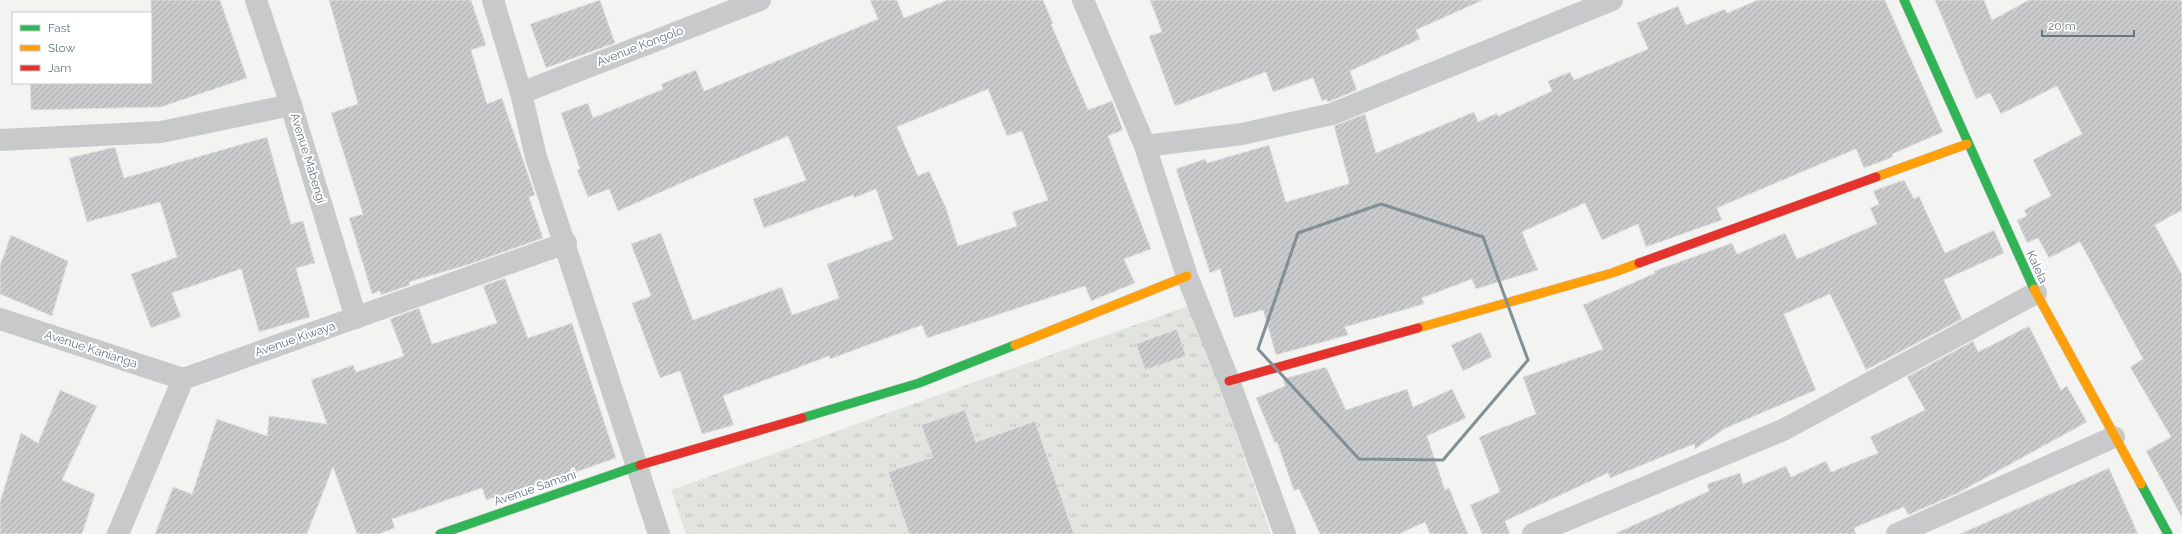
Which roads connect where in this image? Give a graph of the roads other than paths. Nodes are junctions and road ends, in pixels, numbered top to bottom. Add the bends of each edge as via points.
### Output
1 (256, 0) edge
2 (493, 0) edge
3 (760, 0) edge
4 (1612, 0) edge
5 (1904, 0) edge
6 (1089, 2) edge
7 (521, 93) junction
8 (291, 105) junction
9 (0, 140) edge
10 (1967, 144) junction
11 (1146, 146) junction
12 (566, 243) junction
13 (1187, 276) junction
14 (2036, 293) junction
15 (356, 318) junction
16 (0, 319) edge
17 (183, 378) junction
18 (1229, 382) junction
19 (2114, 438) junction
20 (638, 466) junction
21 (118, 534) edge
22 (440, 534) edge
23 (659, 534) edge
24 (1285, 534) edge
25 (1533, 534) edge
26 (1897, 534) edge
27 (2168, 534) edge

1 - 8 street, Avenue Mabengi
2 - 7 street
3 - 7 street, Avenue Kongolo
4 - 11 street via 1332,114 1242,134
5 - 10 street, Kalela
6 - 11 street
7 - 12 street via 536,157
8 - 9 street via 161,132
8 - 15 street, Avenue Mabengi
10 - 14 street, Kalela
10 - 18 street via 1612,273
11 - 13 street
12 - 15 street, Avenue Kiwaya
12 - 20 street
13 - 18 street
13 - 20 street, Avenue Samani via 919,383
14 - 19 street, Kalela
14 - 25 street via 1783,430
15 - 17 street, Avenue Kiwaya
16 - 17 street, Avenue Kanianga
17 - 21 street
18 - 24 street
19 - 26 street
19 - 27 street, Kalela
20 - 22 street, Avenue Samani
20 - 23 street

